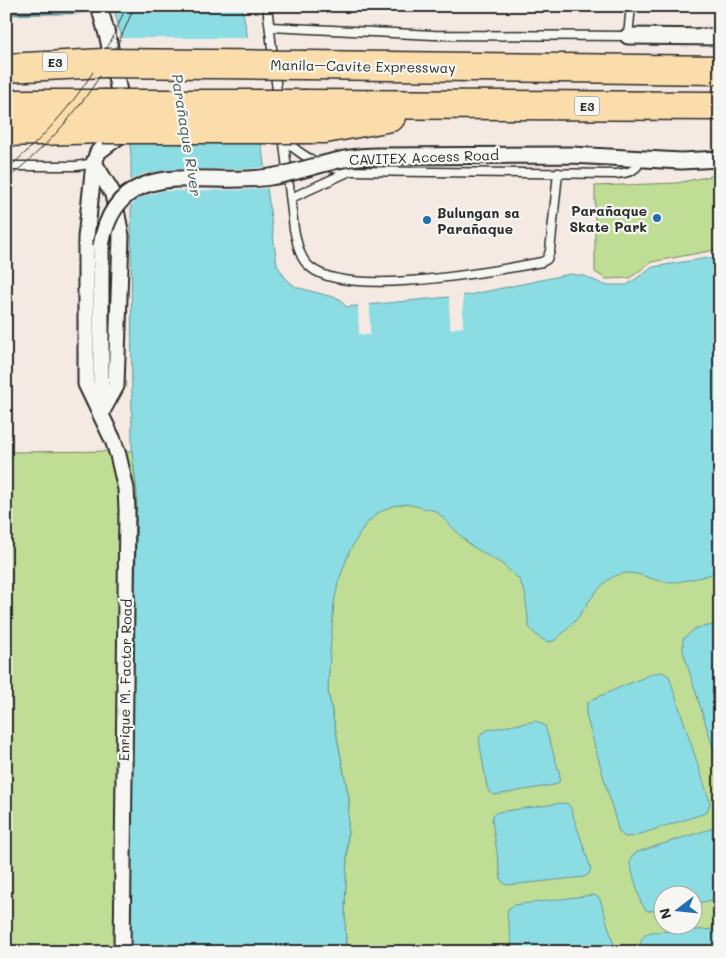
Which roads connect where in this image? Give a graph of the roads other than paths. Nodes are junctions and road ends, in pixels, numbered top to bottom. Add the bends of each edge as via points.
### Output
1 (99, 6) edge
2 (267, 6) edge
3 (631, 6) edge
4 (270, 27) junction
5 (628, 36) junction
6 (720, 37) edge
7 (6, 61) edge
8 (104, 63) junction
9 (6, 68) edge
10 (720, 70) edge
11 (6, 104) edge
12 (720, 106) edge
13 (103, 117) junction
14 (291, 120) junction
15 (6, 132) edge
16 (640, 158) junction
17 (720, 159) edge
18 (94, 163) junction
19 (6, 166) edge
20 (349, 172) junction
21 (558, 173) junction
22 (291, 198) junction
23 (101, 413) junction
24 (122, 952) edge

1 - 18 street via 124,122 118,137 98,152
2 - 4 lane
3 - 5 lane
4 - 5 lane via 434,35
4 - 14 lane
5 - 6 street
7 - 8 highway, Manila–Cavite Expressway / E3
8 - 9 highway
8 - 10 highway, Manila–Cavite Expressway / E3, bridge
11 - 13 highway, E3
12 - 14 highway, E3 via 454,105
13 - 14 highway, E3, bridge
13 - 15 highway
14 - 20 lane via 294,149 308,159
14 - 22 lane
16 - 17 street
16 - 21 lane via 631,172
16 - 23 street, CAVITEX Access Road, bridge via 378,156 344,159 258,179 176,179 136,188 112,210 101,246
18 - 19 lane
18 - 23 street, Enrique M. Factor Road via 86,238 86,384
18 - 23 street via 113,194 121,236 116,386
20 - 21 lane
20 - 22 lane
21 - 22 lane via 547,259 491,271 403,281 357,282 310,267 302,258 298,244
23 - 24 street, Enrique M. Factor Road via 123,471 127,510

